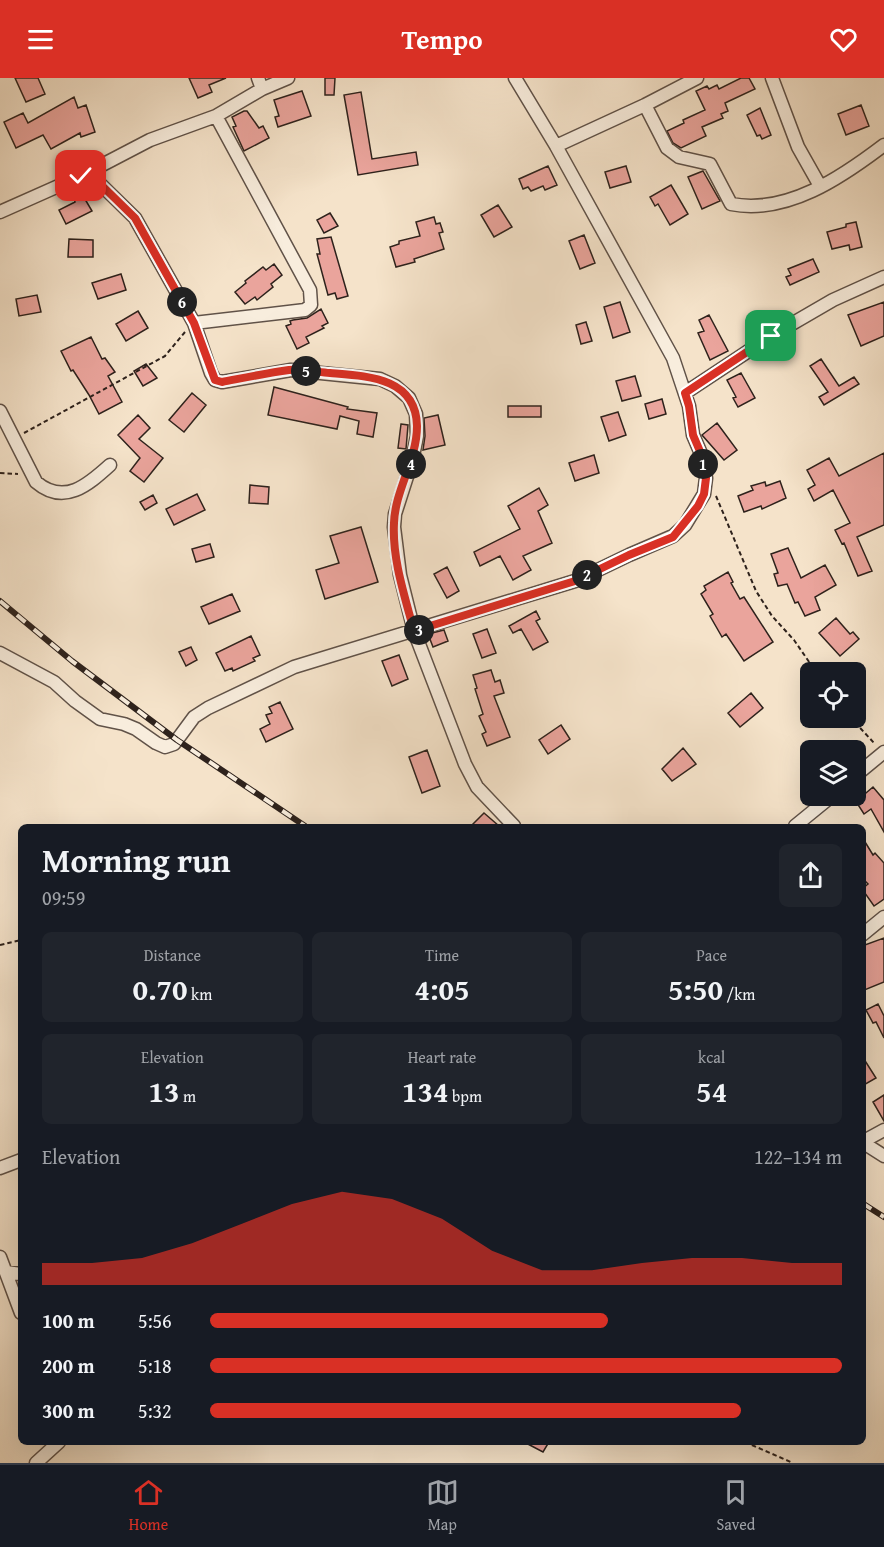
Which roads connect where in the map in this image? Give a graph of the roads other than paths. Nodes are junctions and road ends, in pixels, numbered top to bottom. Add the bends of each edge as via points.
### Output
1 (288, 78) edge
2 (515, 78) edge
3 (697, 78) edge
4 (772, 78) edge
5 (260, 83) edge
6 (645, 105) junction
7 (216, 116) junction
8 (884, 145) edge
9 (556, 146) junction
10 (88, 172) junction
11 (820, 186) junction
12 (0, 213) edge
13 (884, 277) edge
14 (194, 323) junction
15 (685, 393) junction
16 (0, 411) edge
17 (110, 465) dead end
18 (414, 631) junction
19 (0, 653) edge
20 (883, 754) edge
21 (866, 767) edge
22 (820, 806) edge
23 (512, 824) edge
24 (797, 824) edge
25 (884, 917) edge
26 (866, 932) edge
27 (884, 1130) edge
28 (866, 1140) edge
29 (866, 1145) edge
30 (884, 1156) edge
31 (18, 1161) edge
32 (0, 1168) edge
33 (0, 1257) edge
34 (6, 1272) junction
35 (18, 1274) edge
36 (18, 1304) edge
37 (55, 1445) edge
38 (36, 1463) edge

1 - 5 street
2 - 9 street
3 - 6 street
4 - 11 street via 798,147
5 - 7 street
6 - 9 street
6 - 11 street via 667,148 679,157 710,164 731,204 743,207 787,202
7 - 10 street via 150,140
7 - 14 street via 310,291 311,305 305,310
8 - 11 street
9 - 15 street via 673,358
10 - 12 street
10 - 14 street via 135,218
13 - 15 street via 833,300 771,336
14 - 18 street via 215,380 291,370 380,379 409,398 416,414 417,436 394,514 394,527 400,575
15 - 18 street via 706,478 698,506 673,537 575,581
16 - 17 street via 33,477 44,489 63,493 75,490
18 - 19 street via 294,667 208,708 194,717 174,744 165,747 136,729 87,711 54,682
18 - 23 street via 465,764 477,787
20 - 21 street
22 - 24 street
25 - 26 street
27 - 28 street
29 - 30 street
31 - 32 street
33 - 34 street
34 - 35 street
34 - 36 street
37 - 38 street

